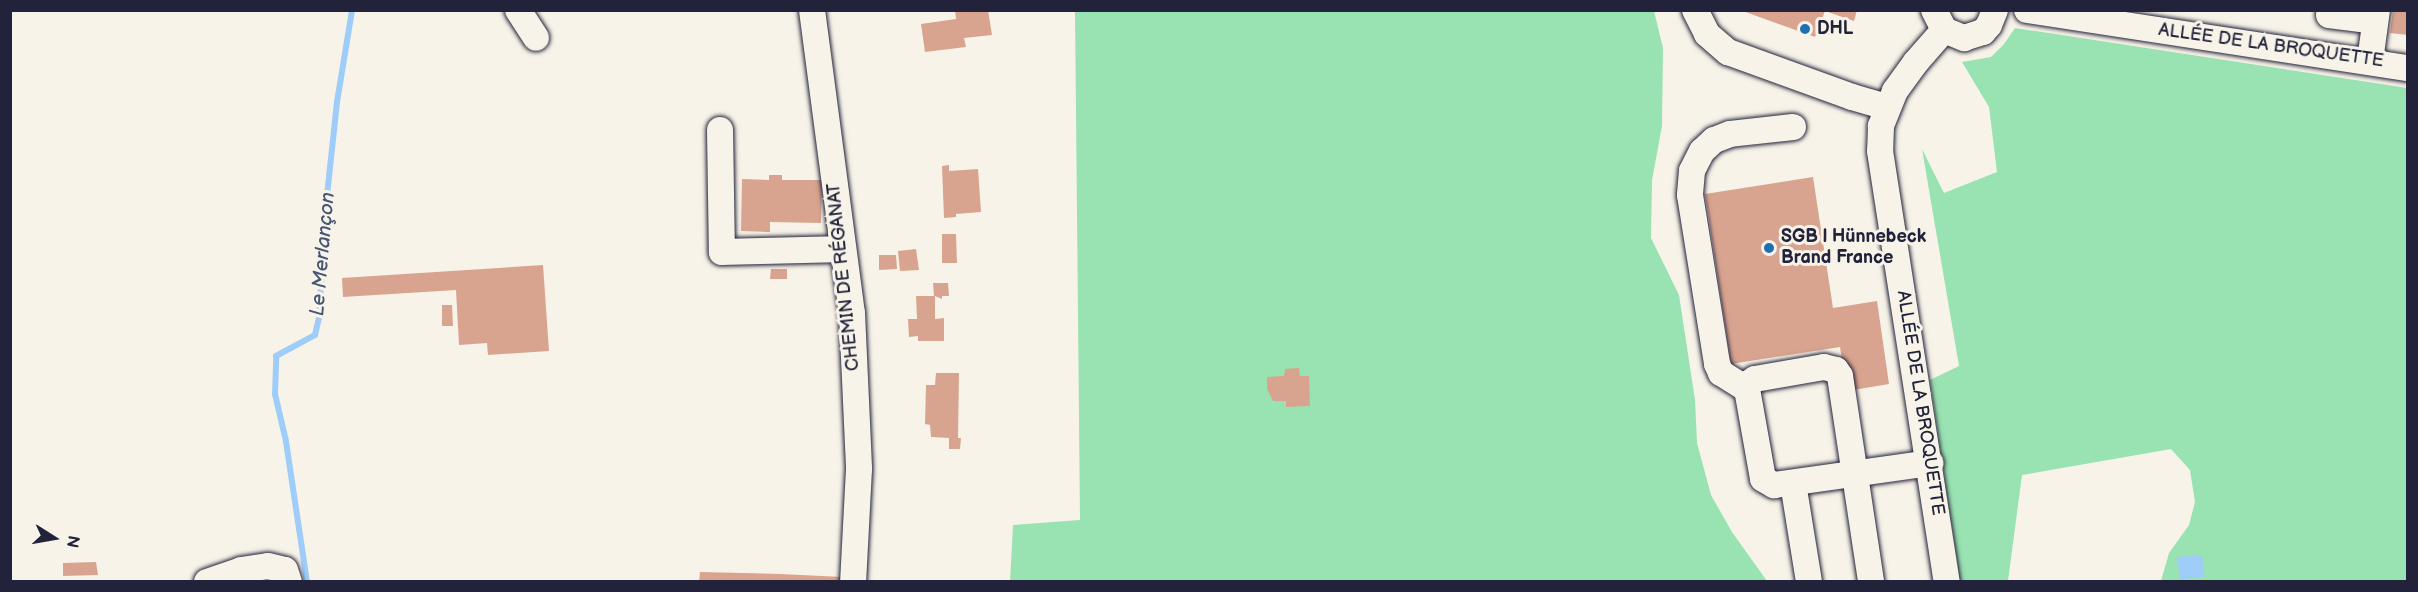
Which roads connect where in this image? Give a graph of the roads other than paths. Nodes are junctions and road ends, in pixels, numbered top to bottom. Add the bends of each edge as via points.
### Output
1 (518, 10) edge
2 (813, 10) edge
3 (1695, 10) edge
4 (1995, 10) edge
5 (2027, 10) edge
6 (2329, 15) dead end
7 (2376, 16) edge
8 (1939, 20) edge
9 (536, 38) dead end
10 (2370, 61) junction
11 (2408, 68) edge
12 (1887, 107) junction
13 (1793, 127) dead end
14 (720, 130) dead end
15 (843, 249) junction
16 (1747, 388) junction
17 (1930, 463) junction
18 (1855, 475) junction
19 (1793, 483) junction
20 (207, 582) edge
21 (289, 582) edge
22 (853, 582) edge
23 (1809, 582) edge
24 (1871, 582) edge
25 (1947, 582) edge

1 - 9 street
2 - 15 street, CHEMIN DE RÉGANAT
3 - 12 street via 1707,34 1728,52
4 - 8 street, ALLÉE DE LA BROQUETTE via 1989,25 1974,36 1953,36
5 - 10 street, ALLÉE DE LA BROQUETTE
6 - 7 street
7 - 10 street
8 - 12 street, ALLÉE DE LA BROQUETTE
10 - 11 street, ALLÉE DE LA BROQUETTE
12 - 17 street, ALLÉE DE LA BROQUETTE via 1880,151
13 - 16 street via 1730,134 1714,140 1702,151 1692,171 1689,195 1717,364 1721,373
14 - 15 street via 722,252
15 - 22 street, CHEMIN DE RÉGANAT via 852,313 859,469
16 - 18 street via 1755,379 1824,367 1836,370
16 - 19 street via 1763,479 1774,485
17 - 18 street
17 - 25 street, ALLÉE DE LA BROQUETTE
18 - 19 street
18 - 24 street
19 - 23 street
20 - 21 street via 221,575 268,566 285,570

